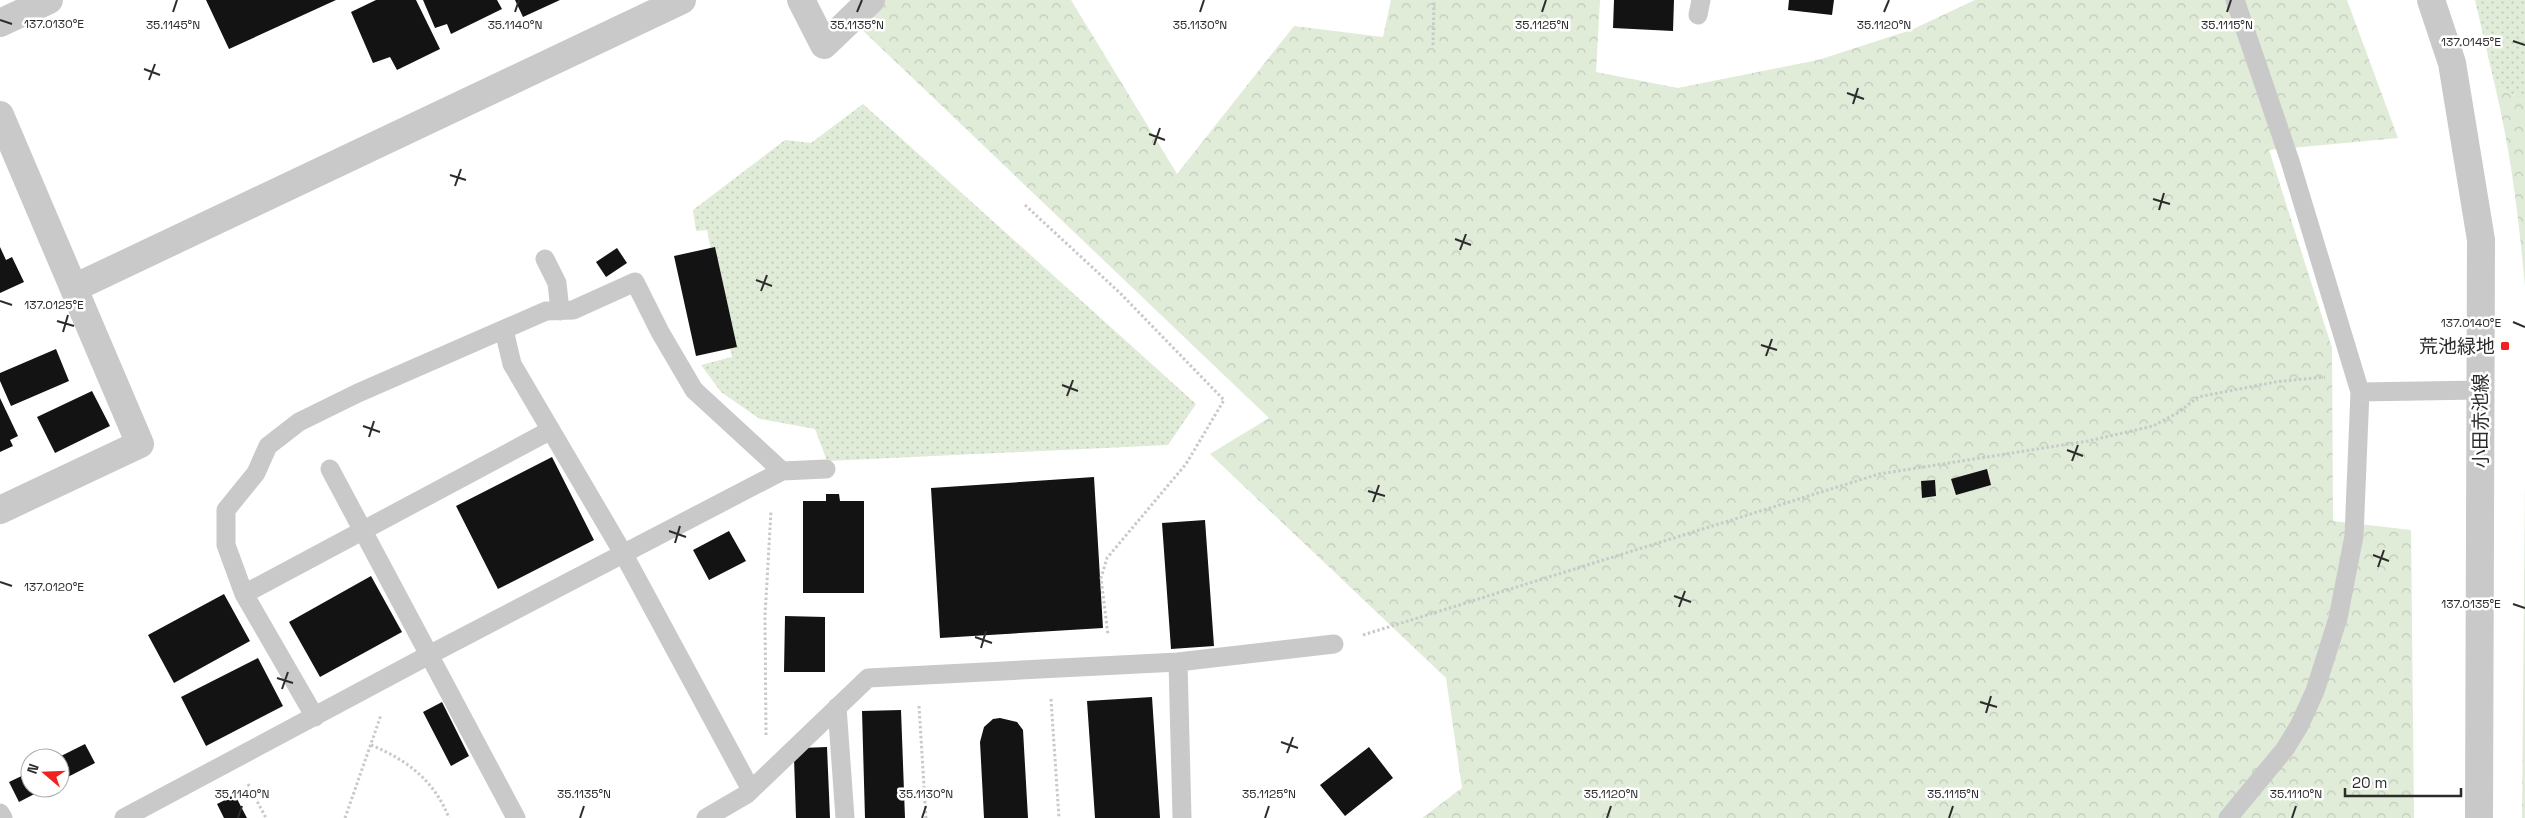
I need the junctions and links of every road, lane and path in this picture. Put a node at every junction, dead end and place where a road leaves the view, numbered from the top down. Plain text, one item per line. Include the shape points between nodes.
1 (49, 0) edge
2 (682, 0) edge
3 (801, 0) edge
4 (871, 0) edge
5 (1434, 0) edge
6 (2235, 0) edge
7 (2431, 0) edge
8 (0, 23) edge
9 (1433, 45) dead end
10 (0, 115) edge
11 (1024, 205) dead end
12 (545, 259) dead end
13 (74, 288) junction
14 (560, 310) junction
15 (504, 330) junction
16 (2354, 374) junction
17 (2480, 390) junction
18 (2360, 392) junction
19 (551, 430) junction
20 (330, 469) dead end
21 (826, 469) dead end
22 (778, 473) junction
23 (0, 510) edge
24 (363, 531) junction
25 (623, 553) junction
26 (244, 594) junction
27 (1334, 644) joint
28 (429, 655) junction
29 (1178, 662) junction
30 (1112, 666) junction
31 (1050, 669) junction
32 (917, 675) junction
33 (389, 677) junction
34 (837, 707) junction
35 (315, 717) junction
36 (371, 745) junction
37 (235, 760) junction
38 (767, 775) junction
39 (751, 790) junction
40 (0, 813) edge
41 (3, 818) edge
42 (124, 818) edge
43 (266, 818) edge
44 (345, 818) edge
45 (449, 818) edge
46 (516, 818) edge
47 (706, 818) edge
48 (845, 818) edge
49 (926, 818) edge
50 (1059, 818) edge
51 (1182, 818) edge
52 (2228, 818) edge
53 (2479, 818) edge

1 - 8 street
2 - 13 street
3 - 4 street via 824,45
5 - 9 path
6 - 16 lane via 2290,161
7 - 17 street, 小田赤池線 via 2452,63 2481,240
10 - 13 street
11 - 30 path via 1120,293 1224,400 1186,464 1107,558 1101,578
12 - 14 lane via 557,283
13 - 23 street via 140,444
14 - 15 lane via 546,311
14 - 22 lane via 573,310 635,282 694,390
15 - 19 lane via 512,364
15 - 26 lane via 299,422 268,446 256,473 226,510 226,545
16 - 18 lane
16 - 27 path via 2275,382 2198,397 2153,426 2088,440 1879,474
17 - 18 lane
17 - 53 street, 小田赤池線
18 - 52 lane via 2354,536 2338,618 2321,673 2294,734
19 - 24 lane
19 - 25 lane
20 - 24 lane
21 - 22 lane
22 - 25 lane
22 - 38 path via 765,616
24 - 26 lane
24 - 28 lane
25 - 28 lane
25 - 39 lane
26 - 35 lane
27 - 29 lane
28 - 33 lane
28 - 46 lane
29 - 30 lane
29 - 51 lane
30 - 31 lane
31 - 32 lane
31 - 50 path
32 - 34 lane via 868,678
32 - 49 path
33 - 35 lane
33 - 36 path via 388,695
34 - 38 lane
34 - 48 lane
35 - 37 lane
36 - 44 path
36 - 45 path via 396,756 414,770 434,789
37 - 42 lane
37 - 43 path
38 - 39 lane
39 - 47 lane
40 - 41 lane

